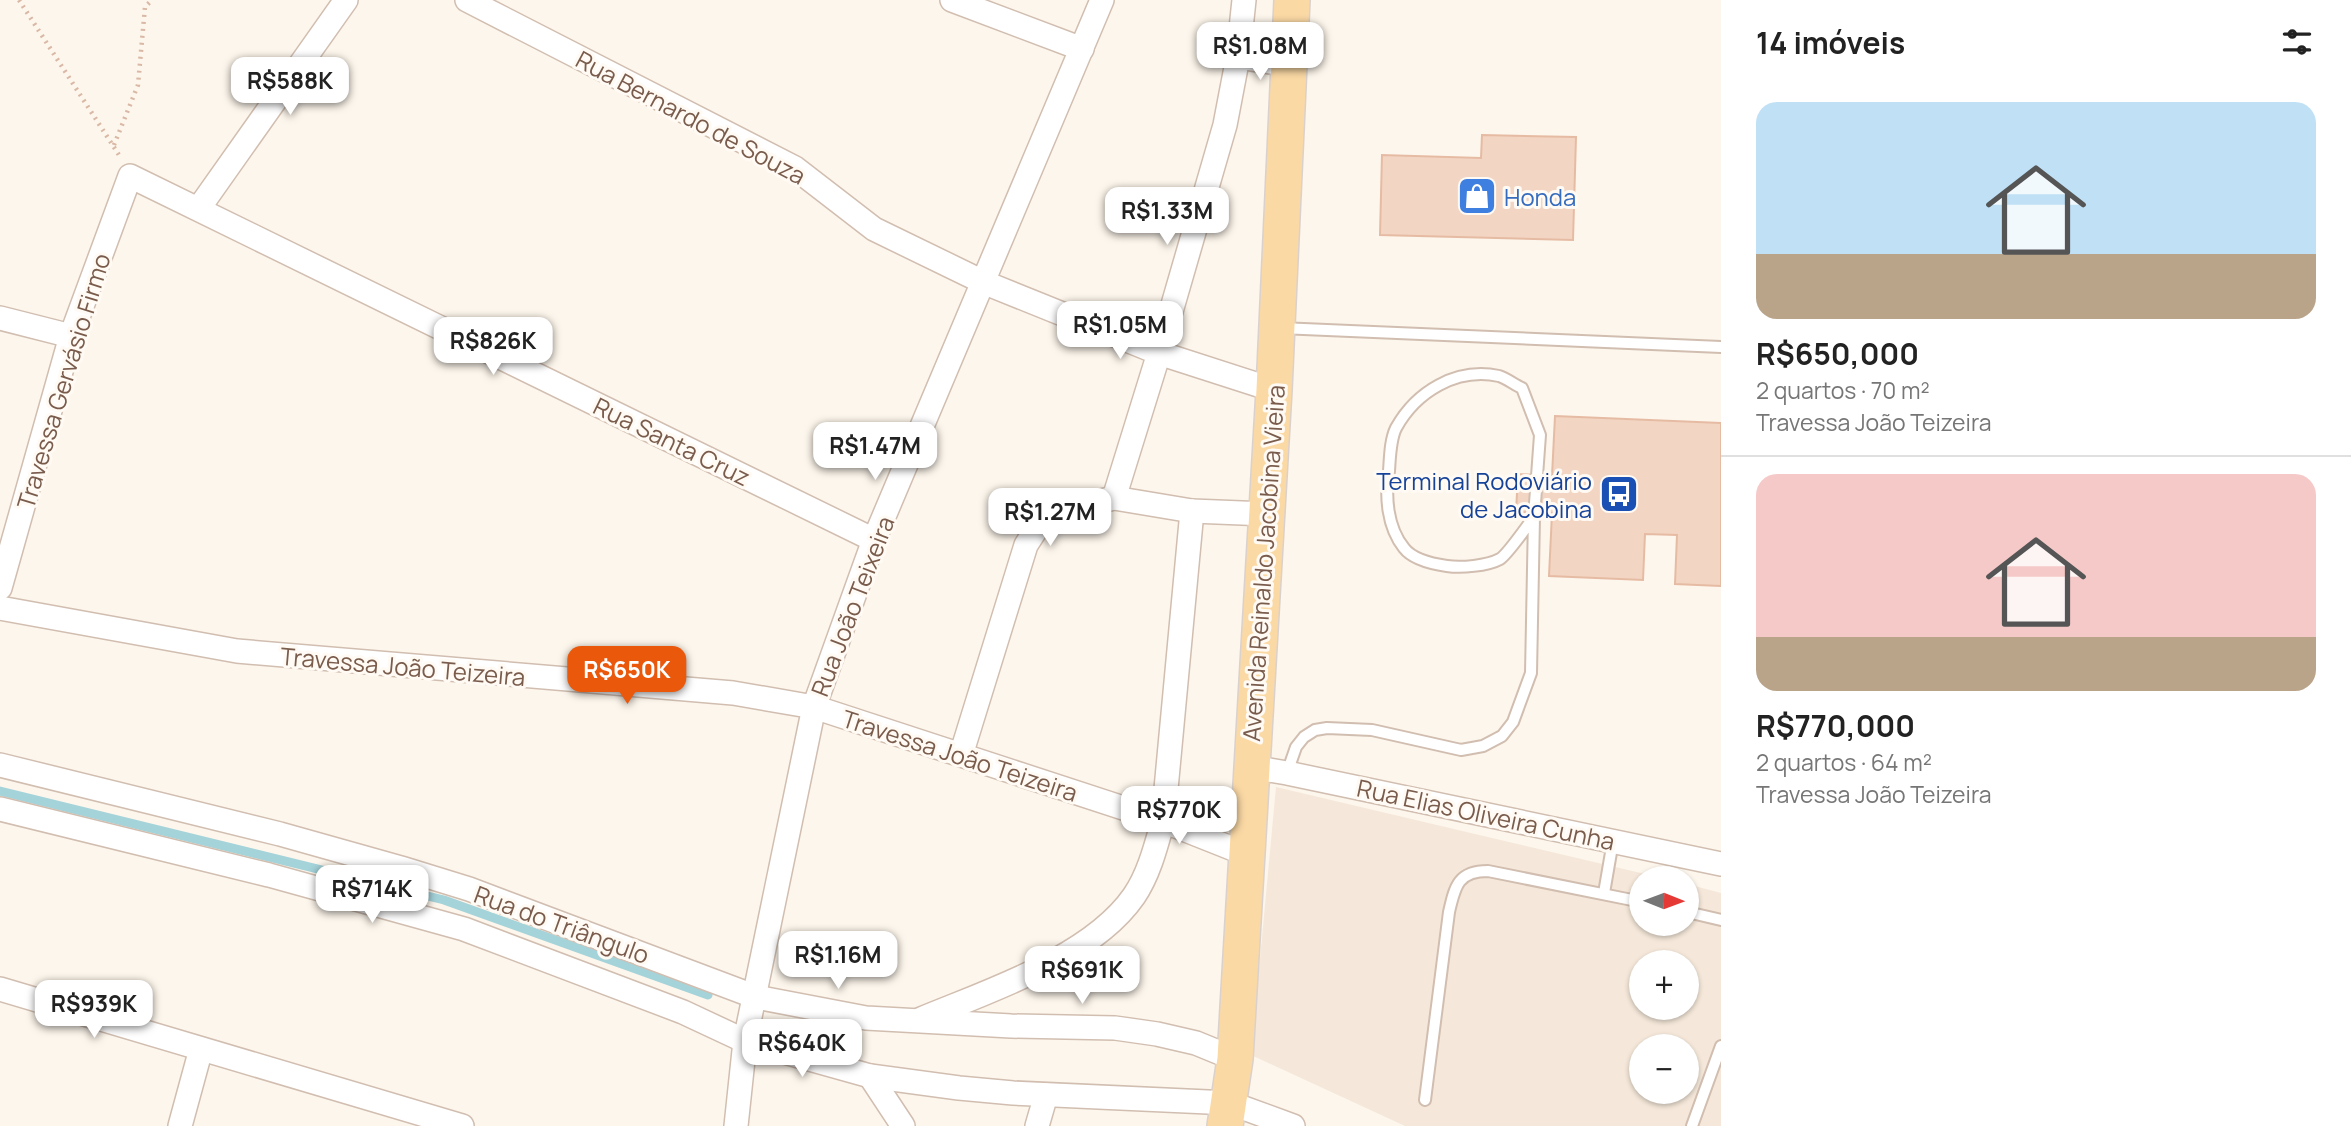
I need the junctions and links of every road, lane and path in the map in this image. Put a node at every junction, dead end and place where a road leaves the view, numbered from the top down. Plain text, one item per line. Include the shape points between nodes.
1 (19, 0) edge
2 (152, 0) edge
3 (346, 0) edge
4 (467, 0) edge
5 (952, 0) edge
6 (1102, 0) edge
7 (1244, 0) edge
8 (1292, 0) edge
9 (1082, 49) junction
10 (1238, 57) junction
11 (1290, 65) junction
12 (114, 145) junction
13 (130, 176) junction
14 (199, 208) junction
15 (983, 282) junction
16 (0, 318) edge
17 (1277, 328) junction
18 (71, 337) junction
19 (1721, 347) edge
20 (1159, 353) junction
21 (1274, 390) junction
22 (1114, 498) junction
23 (1192, 510) junction
24 (1267, 514) junction
25 (1534, 517) junction
26 (874, 540) junction
27 (0, 588) edge
28 (0, 608) edge
29 (814, 707) junction
30 (961, 755) junction
31 (0, 765) edge
32 (1251, 767) junction
33 (1287, 773) junction
34 (0, 810) edge
35 (1163, 821) junction
36 (1614, 841) junction
37 (1246, 854) junction
38 (1721, 864) edge
39 (1604, 893) junction
40 (1629, 899) edge
41 (1699, 915) edge
42 (1721, 920) edge
43 (0, 989) edge
44 (756, 997) junction
45 (915, 1021) junction
46 (745, 1041) junction
47 (1721, 1045) edge
48 (201, 1049) junction
49 (1235, 1059) junction
50 (870, 1076) junction
51 (1046, 1095) junction
52 (1424, 1100) dead end
53 (1227, 1114) edge
54 (452, 1124) edge
55 (180, 1126) edge
56 (736, 1126) edge
57 (903, 1126) edge
58 (1037, 1126) edge
59 (1293, 1126) edge
60 (1692, 1126) edge

1 - 12 path
2 - 12 path via 145,7 138,85
3 - 14 street
4 - 15 street, Rua Bernardo de Souza via 795,167 874,229
5 - 9 street
6 - 9 street, Rua João Teixeira
7 - 10 street
8 - 11 main road, Avenida Reinaldo Jacobina Vieira
9 - 15 street, Rua João Teixeira
10 - 11 street
10 - 20 street via 1225,125
11 - 17 main road, Avenida Reinaldo Jacobina Vieira
12 - 13 path
13 - 14 street, Rua Santa Cruz
13 - 18 street, Travessa Gervásio Firmo
14 - 26 street, Rua Santa Cruz
15 - 20 street, Rua Bernardo de Souza
15 - 26 street, Rua João Teixeira
16 - 18 street
17 - 19 lane
17 - 21 main road, Avenida Reinaldo Jacobina Vieira
18 - 27 street, Travessa Gervásio Firmo
20 - 21 street, Rua Bernardo de Souza
20 - 22 street
21 - 24 main road, Avenida Reinaldo Jacobina Vieira
22 - 23 street
22 - 30 street via 1049,517 1026,545
23 - 24 street
23 - 35 street
24 - 32 main road, Avenida Reinaldo Jacobina Vieira
25 - 25 lane via 1500,559 1463,568 1419,559 1405,550 1388,508 1394,431 1432,388 1465,375 1499,376 1522,388 1540,435
25 - 33 lane via 1531,673 1513,722 1502,736 1461,750 1372,730 1315,730 1296,747
26 - 29 street, Rua João Teixeira
28 - 29 street, Travessa João Teizeira via 237,651 733,693
29 - 30 street, Travessa João Teizeira
29 - 44 street, Rua João Teixeira
30 - 35 street, Travessa João Teizeira
31 - 44 street, Rua do Triângulo via 401,868
32 - 33 street, Rua Elias Oliveira Cunha
32 - 37 main road, Avenida Reinaldo Jacobina Vieira
33 - 36 street, Rua Elias Oliveira Cunha
34 - 46 street, Rua do Triângulo via 270,874 464,929 683,1012
35 - 37 street, Travessa João Teizeira
35 - 45 street via 1152,859 1134,895 1111,922 1076,948 1005,985
36 - 38 street, Rua Elias Oliveira Cunha
36 - 39 lane
37 - 49 main road, Avenida Reinaldo Jacobina Vieira
39 - 40 lane
39 - 52 lane via 1488,871 1472,871 1461,878 1449,912
41 - 42 lane
43 - 48 street
44 - 45 street, Rua do Triângulo via 854,1016
44 - 46 street, Rua João Teixeira
45 - 49 street, Rua do Triângulo via 1115,1028 1196,1043
46 - 50 street, Rua do Triângulo
46 - 56 street, Rua João Teixeira
47 - 60 lane
48 - 54 street
48 - 55 street
49 - 53 main road, Avenida Reinaldo Jacobina Vieira
50 - 51 street, Rua do Triângulo
50 - 57 street
51 - 53 street, Rua do Triângulo
51 - 58 street
53 - 59 street, Rua do Triângulo

